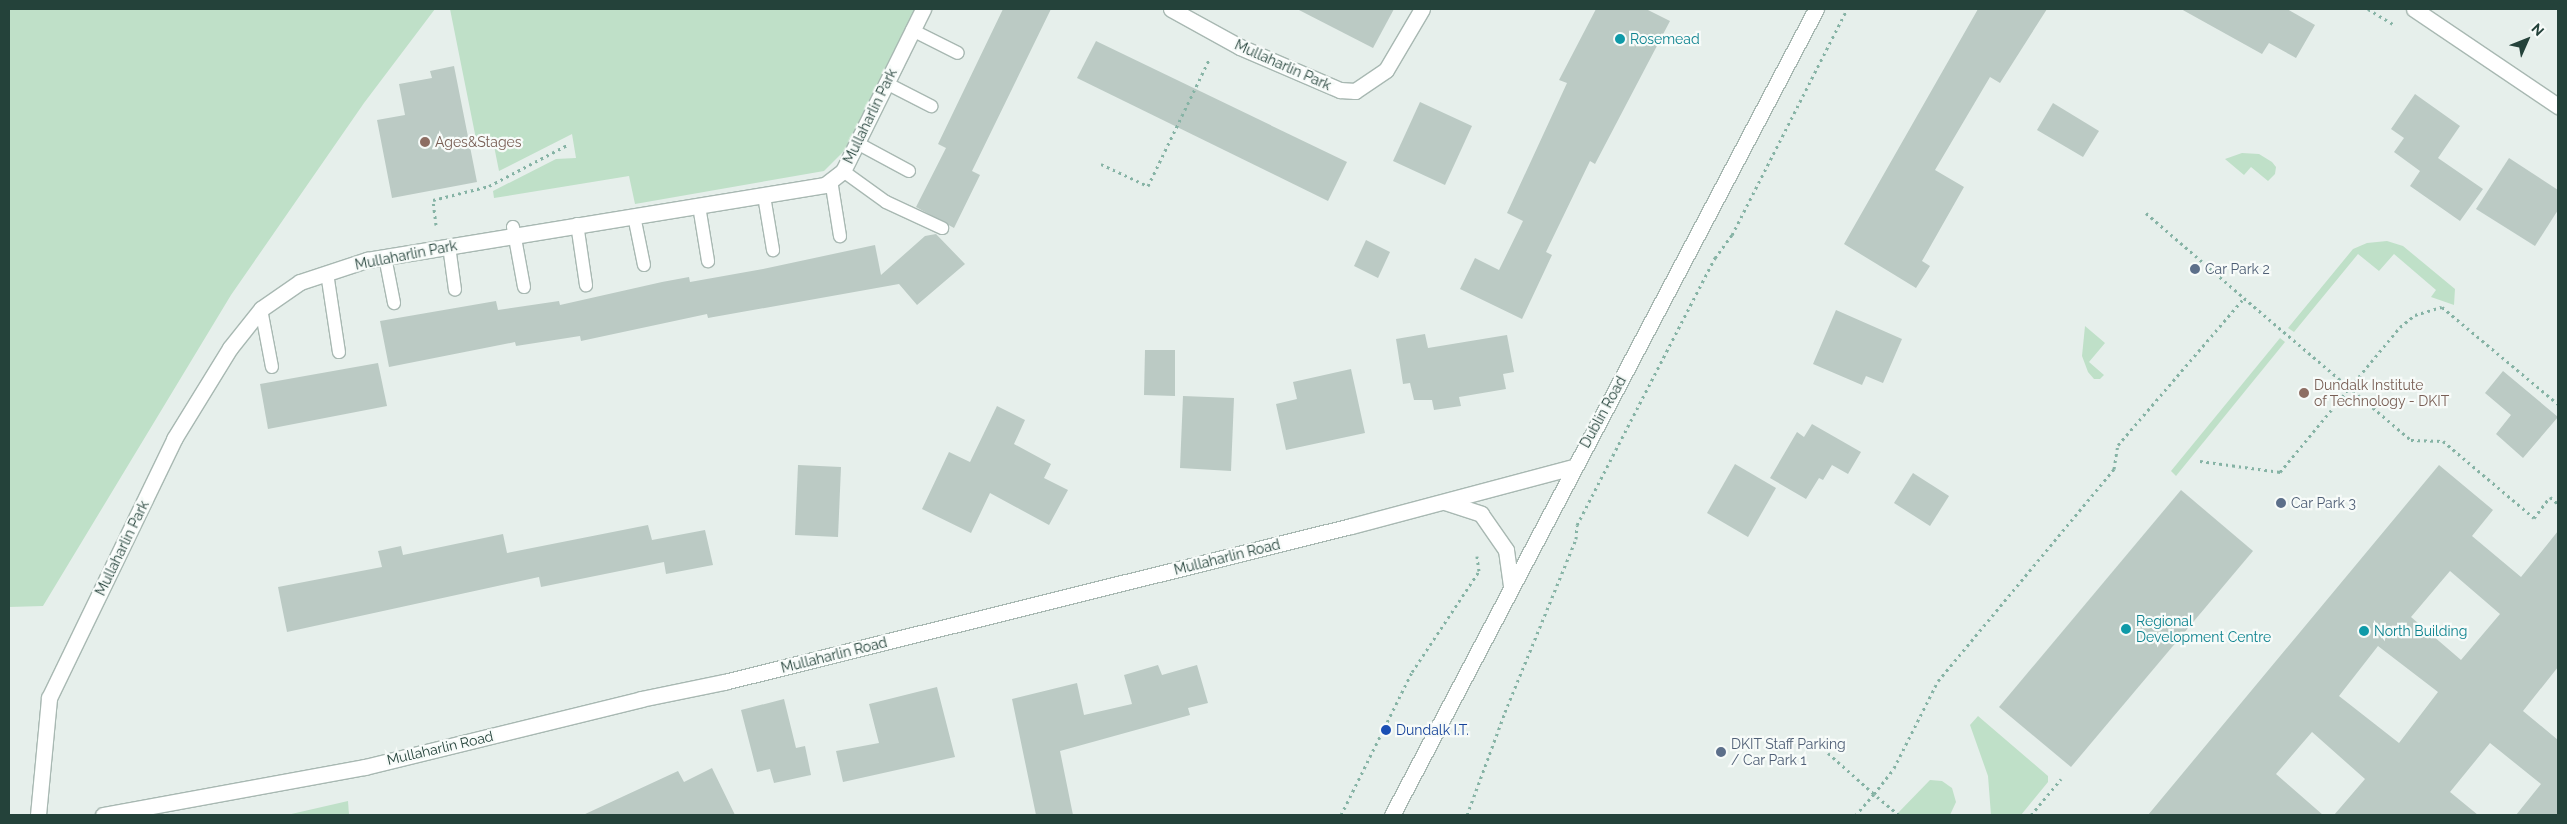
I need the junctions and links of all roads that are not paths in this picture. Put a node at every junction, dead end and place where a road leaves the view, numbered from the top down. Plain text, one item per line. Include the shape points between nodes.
1 (923, 9) edge
2 (1171, 9) edge
3 (1422, 9) edge
4 (1816, 9) edge
5 (2414, 9) edge
6 (912, 30) junction
7 (958, 53) dead end
8 (886, 83) junction
9 (931, 106) dead end
10 (2558, 106) edge
11 (857, 143) junction
12 (909, 171) dead end
13 (837, 176) junction
14 (764, 196) junction
15 (699, 206) junction
16 (634, 216) junction
17 (577, 224) junction
18 (942, 228) dead end
19 (514, 231) junction
20 (840, 236) dead end
21 (444, 247) junction
22 (773, 250) dead end
23 (385, 257) junction
24 (708, 262) dead end
25 (644, 265) dead end
26 (327, 273) junction
27 (586, 285) dead end
28 (524, 287) dead end
29 (455, 290) dead end
30 (394, 302) dead end
31 (260, 309) junction
32 (339, 352) dead end
33 (272, 367) dead end
34 (1573, 467) junction
35 (1444, 501) junction
36 (1511, 586) junction
37 (38, 815) edge
38 (103, 815) edge
39 (1392, 815) edge

1 - 6 street, Mullaharlin Park
2 - 3 street, Mullaharlin Park via 1220,36 1340,90 1355,91 1386,70
4 - 34 street, Dublin Road
5 - 10 street
6 - 7 lane
6 - 8 street, Mullaharlin Park
8 - 9 lane
8 - 11 street, Mullaharlin Park
11 - 12 lane
11 - 13 street, Mullaharlin Park
13 - 14 street, Mullaharlin Park via 825,185
13 - 18 lane
13 - 20 lane
14 - 15 street, Mullaharlin Park
14 - 22 lane
15 - 16 street, Mullaharlin Park
15 - 24 lane
16 - 17 street, Mullaharlin Park
16 - 25 lane
17 - 19 street, Mullaharlin Park
17 - 27 lane
19 - 21 street, Mullaharlin Park
19 - 28 lane
21 - 23 street, Mullaharlin Park
21 - 29 lane
23 - 26 street, Mullaharlin Park
23 - 30 lane
26 - 31 street, Mullaharlin Park via 300,282
26 - 32 lane
31 - 33 lane
31 - 37 street, Mullaharlin Park via 230,348 174,439 49,698
34 - 35 street, Mullaharlin Road
34 - 36 street, Dublin Road
35 - 36 street via 1481,514 1506,550
35 - 38 street, Mullaharlin Road via 884,644 365,767
36 - 39 street, Dublin Road

